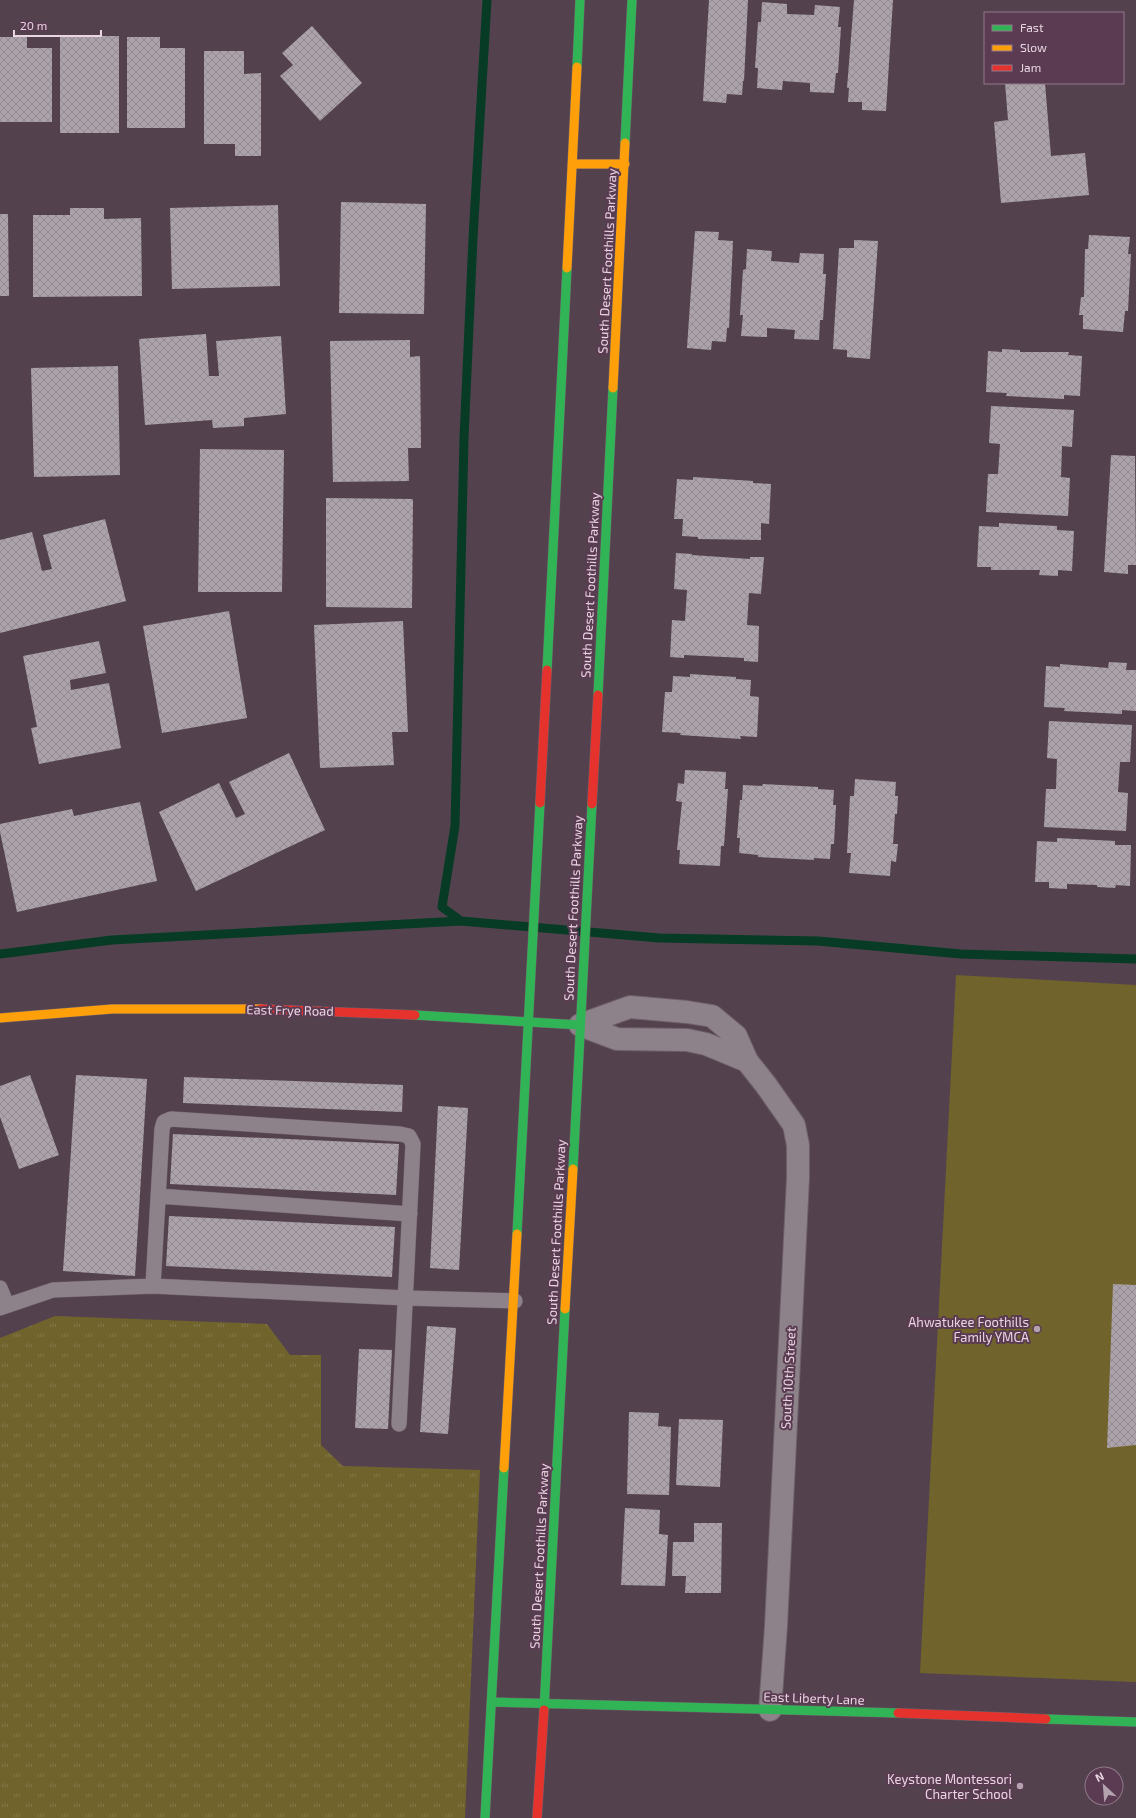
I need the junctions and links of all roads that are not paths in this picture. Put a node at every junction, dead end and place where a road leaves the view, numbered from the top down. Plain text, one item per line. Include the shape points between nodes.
1 (580, 0) edge
2 (632, 0) edge
3 (572, 164) junction
4 (625, 164) junction
5 (687, 1012) junction
6 (0, 1018) edge
7 (528, 1022) junction
8 (580, 1025) junction
9 (687, 1040) junction
10 (747, 1061) junction
11 (158, 1196) junction
12 (410, 1214) junction
13 (153, 1286) junction
14 (0, 1288) edge
15 (406, 1298) junction
16 (515, 1301) junction
17 (4, 1306) edge
18 (399, 1424) dead end
19 (492, 1702) junction
20 (543, 1704) junction
21 (770, 1710) junction
22 (1136, 1722) edge
23 (486, 1818) edge
24 (537, 1818) edge

1 - 3 street
2 - 4 street, South Desert Foothills Parkway
3 - 4 street
3 - 7 street
4 - 8 street, South Desert Foothills Parkway
5 - 8 street, East Frye Road via 630,1007
5 - 9 street
5 - 10 street, East Frye Road via 712,1016 736,1036
6 - 7 street, East Frye Road via 111,1009 211,1008 326,1010
7 - 8 street, East Frye Road
7 - 16 street
8 - 9 street, East Frye Road via 617,1039
8 - 20 street, South Desert Foothills Parkway
9 - 10 street, East Frye Road via 706,1044
10 - 21 street, South 10th Street via 794,1125 798,1146
11 - 12 lane
11 - 12 lane via 162,1129 164,1122 171,1119 400,1134 408,1136 413,1144
11 - 13 lane
12 - 15 lane
13 - 15 lane
13 - 17 lane via 53,1290
14 - 17 lane
15 - 16 lane
15 - 18 lane
16 - 19 street
19 - 20 street, East Liberty Lane
19 - 23 street
20 - 21 street, East Liberty Lane
20 - 24 street, South Desert Foothills Parkway
21 - 22 street, East Liberty Lane

